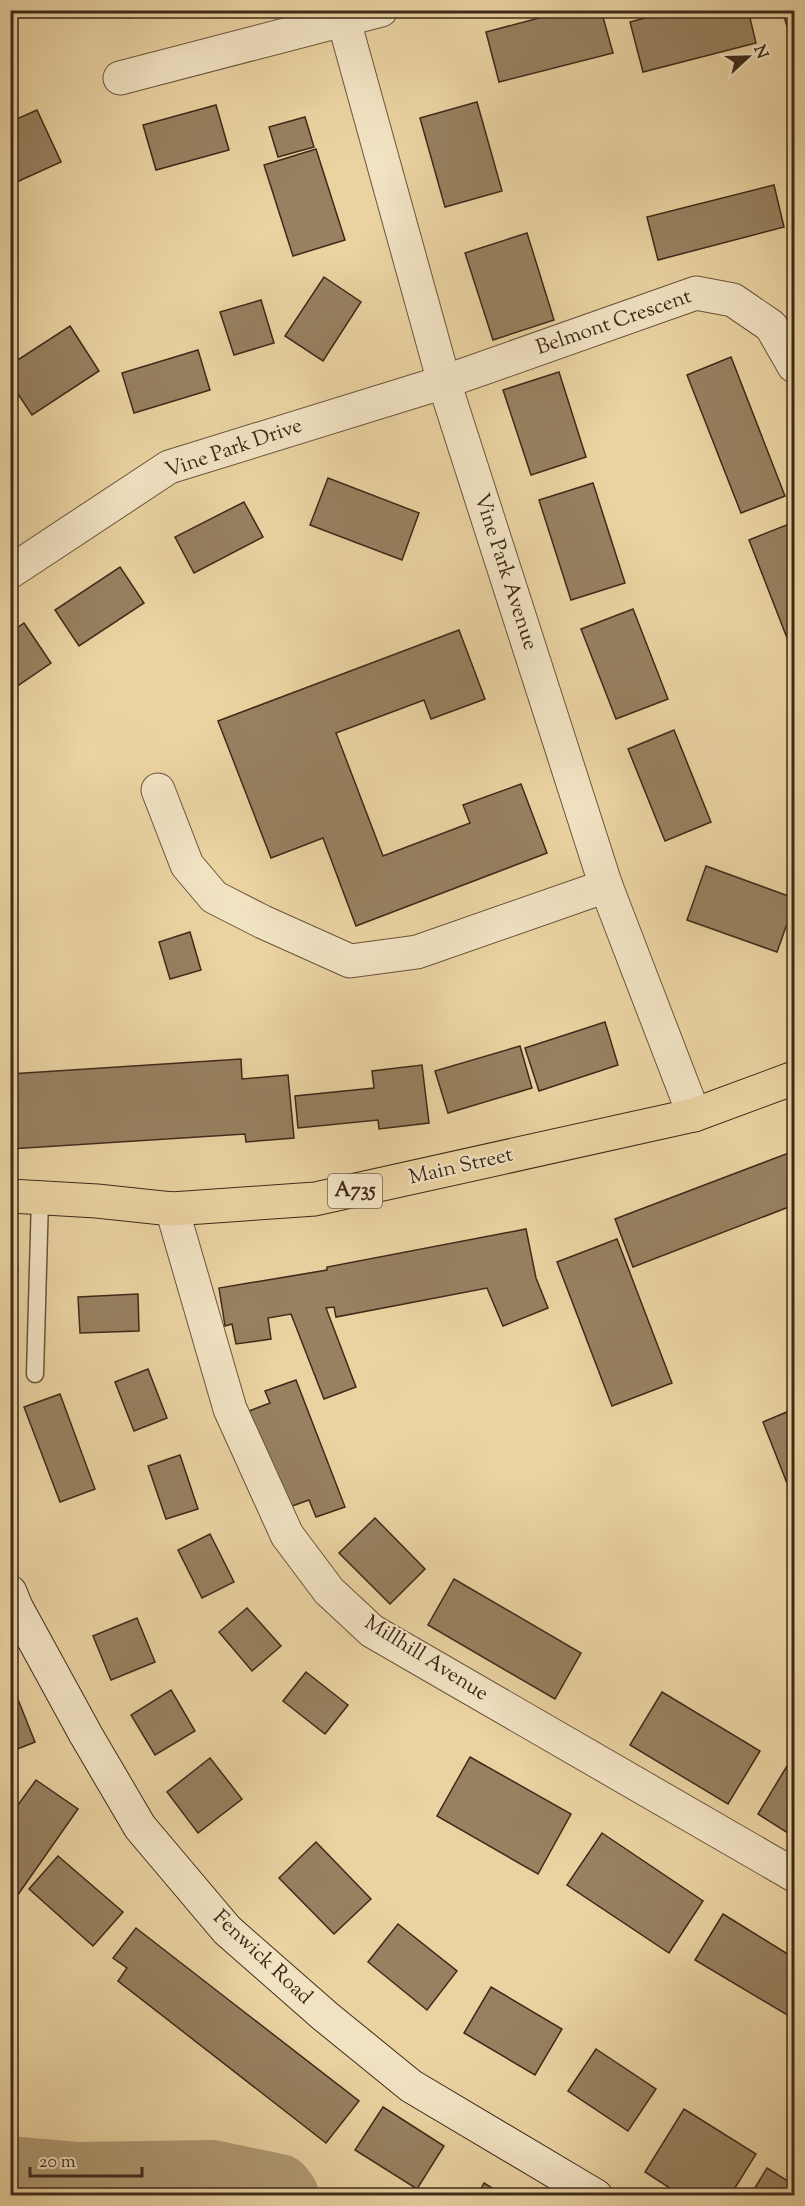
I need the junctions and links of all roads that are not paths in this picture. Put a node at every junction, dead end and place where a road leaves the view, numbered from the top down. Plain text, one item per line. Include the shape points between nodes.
1 (381, 10) edge
2 (344, 21) junction
3 (120, 78) dead end
4 (795, 366) edge
5 (444, 382) junction
6 (10, 572) edge
7 (158, 790) dead end
8 (606, 886) junction
9 (795, 1078) edge
10 (694, 1115) junction
11 (25, 1197) edge
12 (172, 1209) junction
13 (35, 1374) dead end
14 (10, 1592) edge
15 (795, 1875) edge
16 (596, 2196) edge

1 - 2 street
2 - 3 street
2 - 5 street, Vine Park Avenue
4 - 5 street, Belmont Crescent via 771,326 733,300 696,293
5 - 6 street, Vine Park Drive via 169,467
5 - 8 street, Vine Park Avenue
7 - 8 street via 187,865 214,897 350,961 417,952
8 - 10 street, Vine Park Avenue
9 - 10 main road, A735
10 - 12 main road, Main Street / A735 via 315,1199
11 - 12 main road, Main Street / A735
11 - 13 lane
12 - 15 street, Millhill Avenue via 230,1409 287,1535 328,1591 372,1631
14 - 16 street, Fenwick Road via 140,1827 227,1930 411,2086

